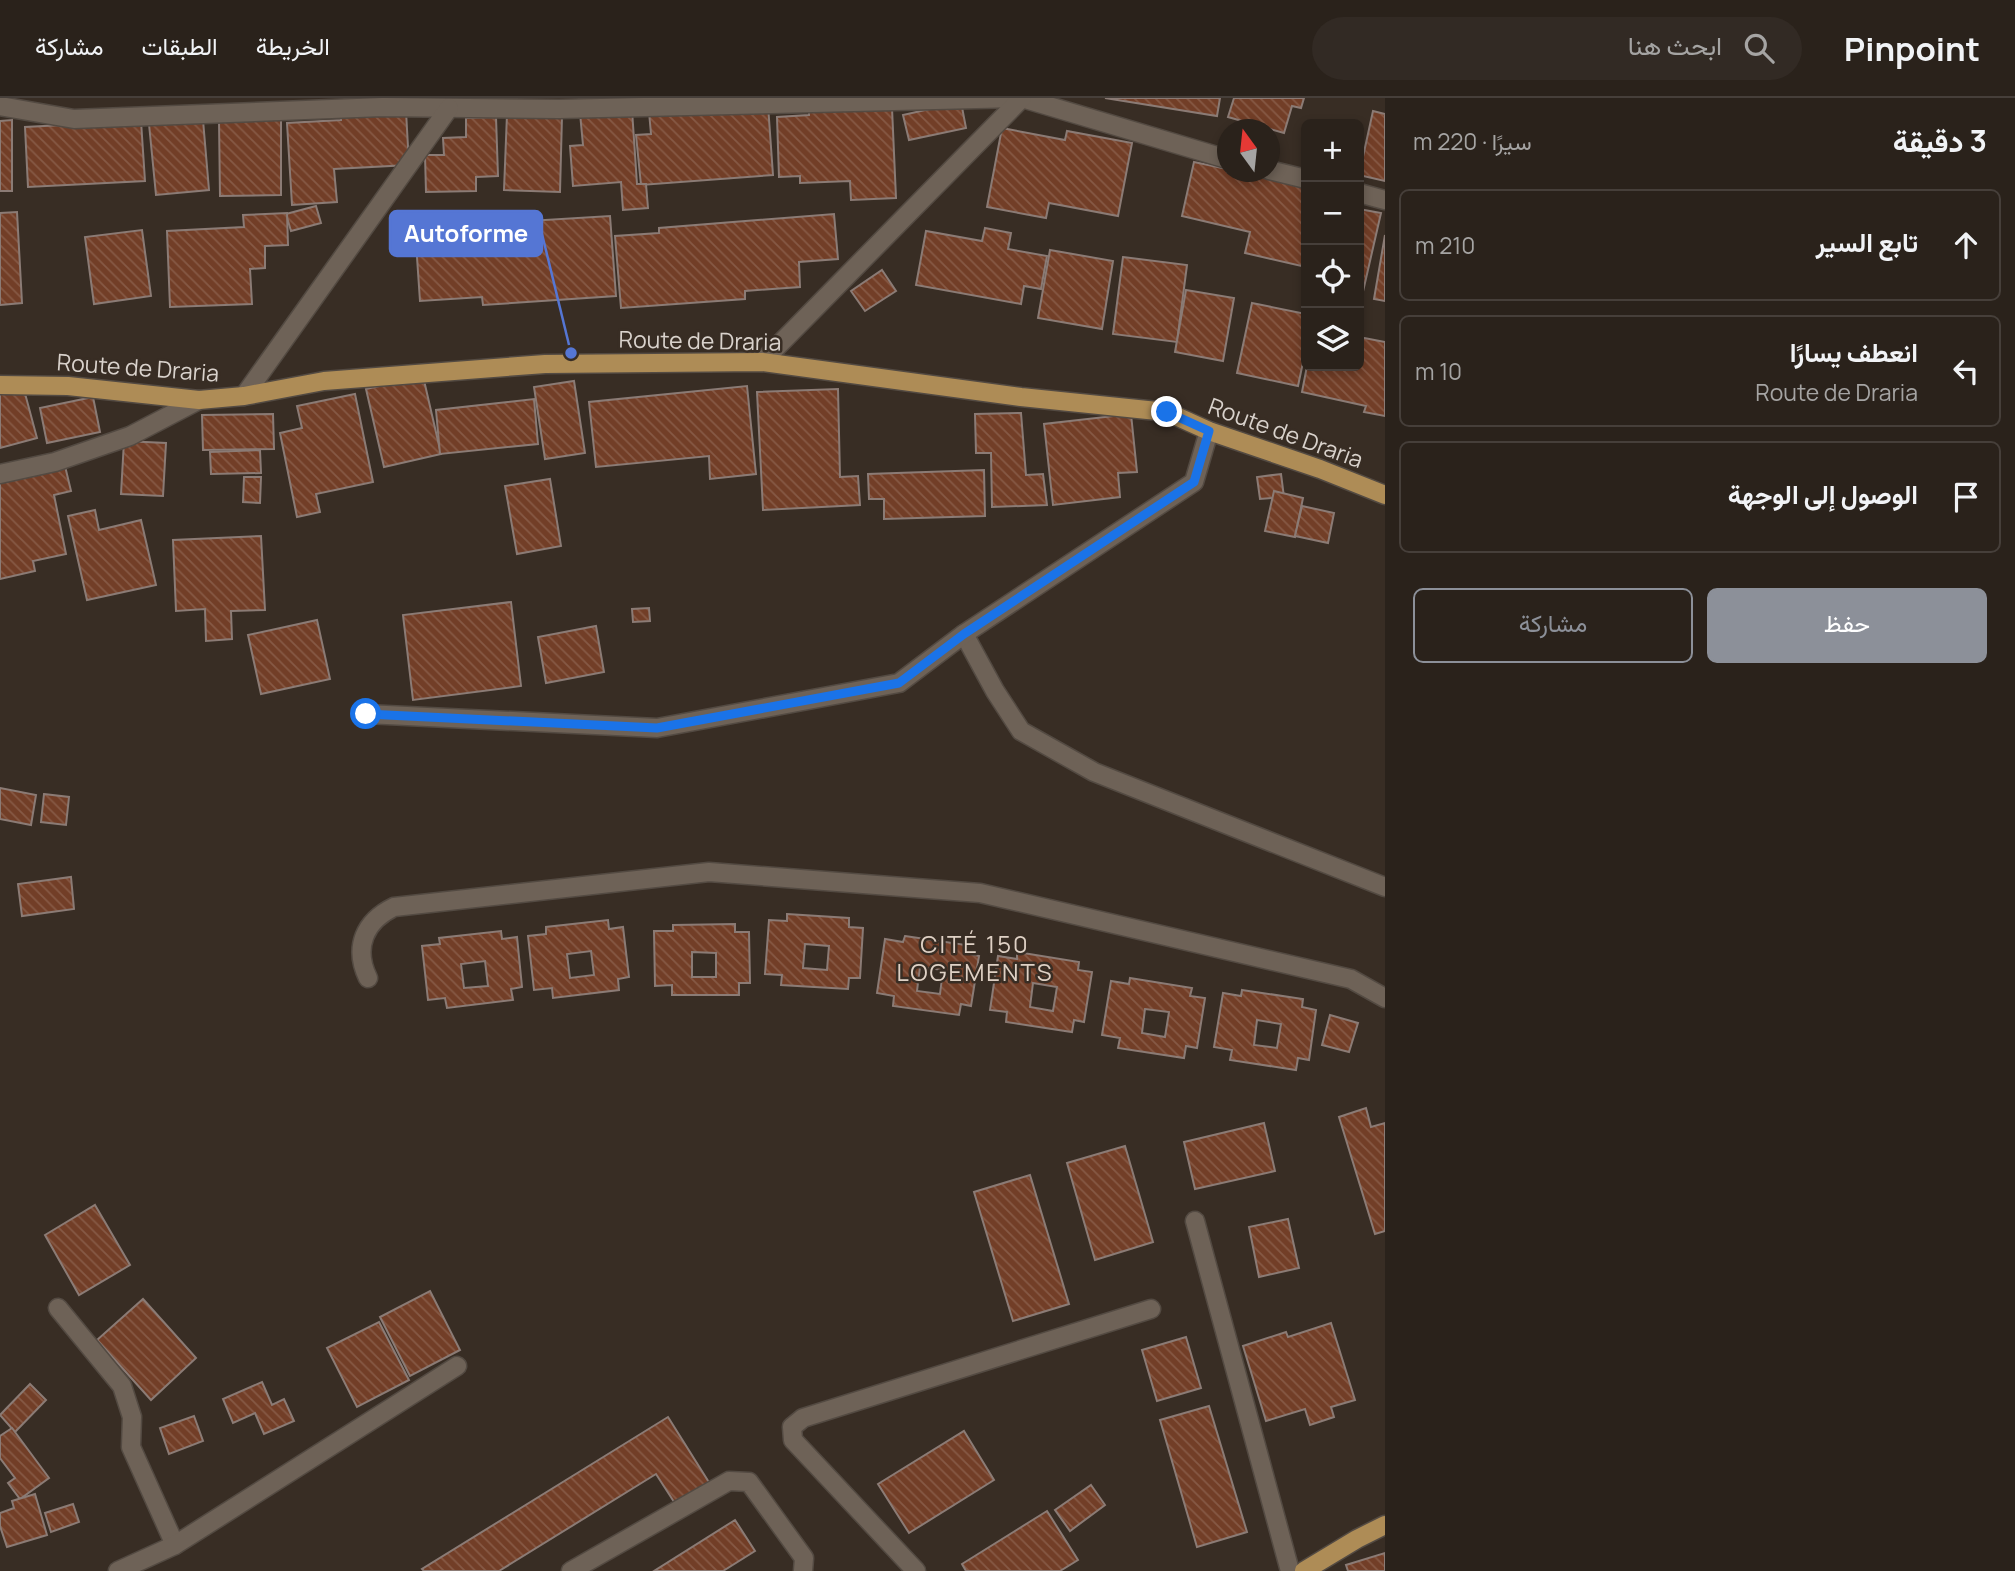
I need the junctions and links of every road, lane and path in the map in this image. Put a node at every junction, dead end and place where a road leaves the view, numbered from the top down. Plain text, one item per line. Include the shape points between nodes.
1 (1022, 98) edge
2 (563, 103) edge
3 (0, 106) edge
4 (449, 108) junction
5 (1217, 156) edge
6 (1280, 173) edge
7 (1301, 178) edge
8 (1364, 194) edge
9 (1385, 200) edge
10 (762, 362) junction
11 (0, 385) edge
12 (244, 396) junction
13 (199, 400) junction
14 (1209, 431) junction
15 (0, 474) edge
16 (1385, 495) edge
17 (964, 634) junction
18 (366, 714) dead end
19 (1385, 887) edge
20 (368, 978) dead end
21 (1385, 998) edge
22 (1195, 1222) dead end
23 (58, 1308) dead end
24 (1151, 1309) dead end
25 (457, 1366) dead end
26 (1385, 1525) edge
27 (175, 1545) junction
28 (118, 1571) edge
29 (571, 1571) edge
30 (803, 1571) edge
31 (916, 1571) edge
32 (1290, 1571) edge
33 (1304, 1571) edge

1 - 2 street
1 - 5 street
1 - 10 street
2 - 4 street
3 - 4 street via 74,118
4 - 12 street
6 - 7 street
8 - 9 street
10 - 12 main road, Route de Draria via 545,364 324,381
10 - 14 main road, Route de Draria via 1167,412
11 - 13 main road, Route de Draria via 68,386
12 - 13 main road, Route de Draria
13 - 15 street via 130,436 55,462
14 - 16 main road, Route de Draria
14 - 17 street via 1194,482
17 - 18 street via 899,683 657,728
17 - 19 street via 1021,731 1094,772
20 - 21 street via 360,956 364,934 372,922 394,907 709,872 979,893 1351,979
22 - 32 street
23 - 27 street via 122,1386 132,1417 131,1447
24 - 31 street via 803,1418 792,1426 793,1440
25 - 27 street
26 - 33 main road
27 - 28 street
29 - 30 street via 729,1481 749,1482 804,1558

